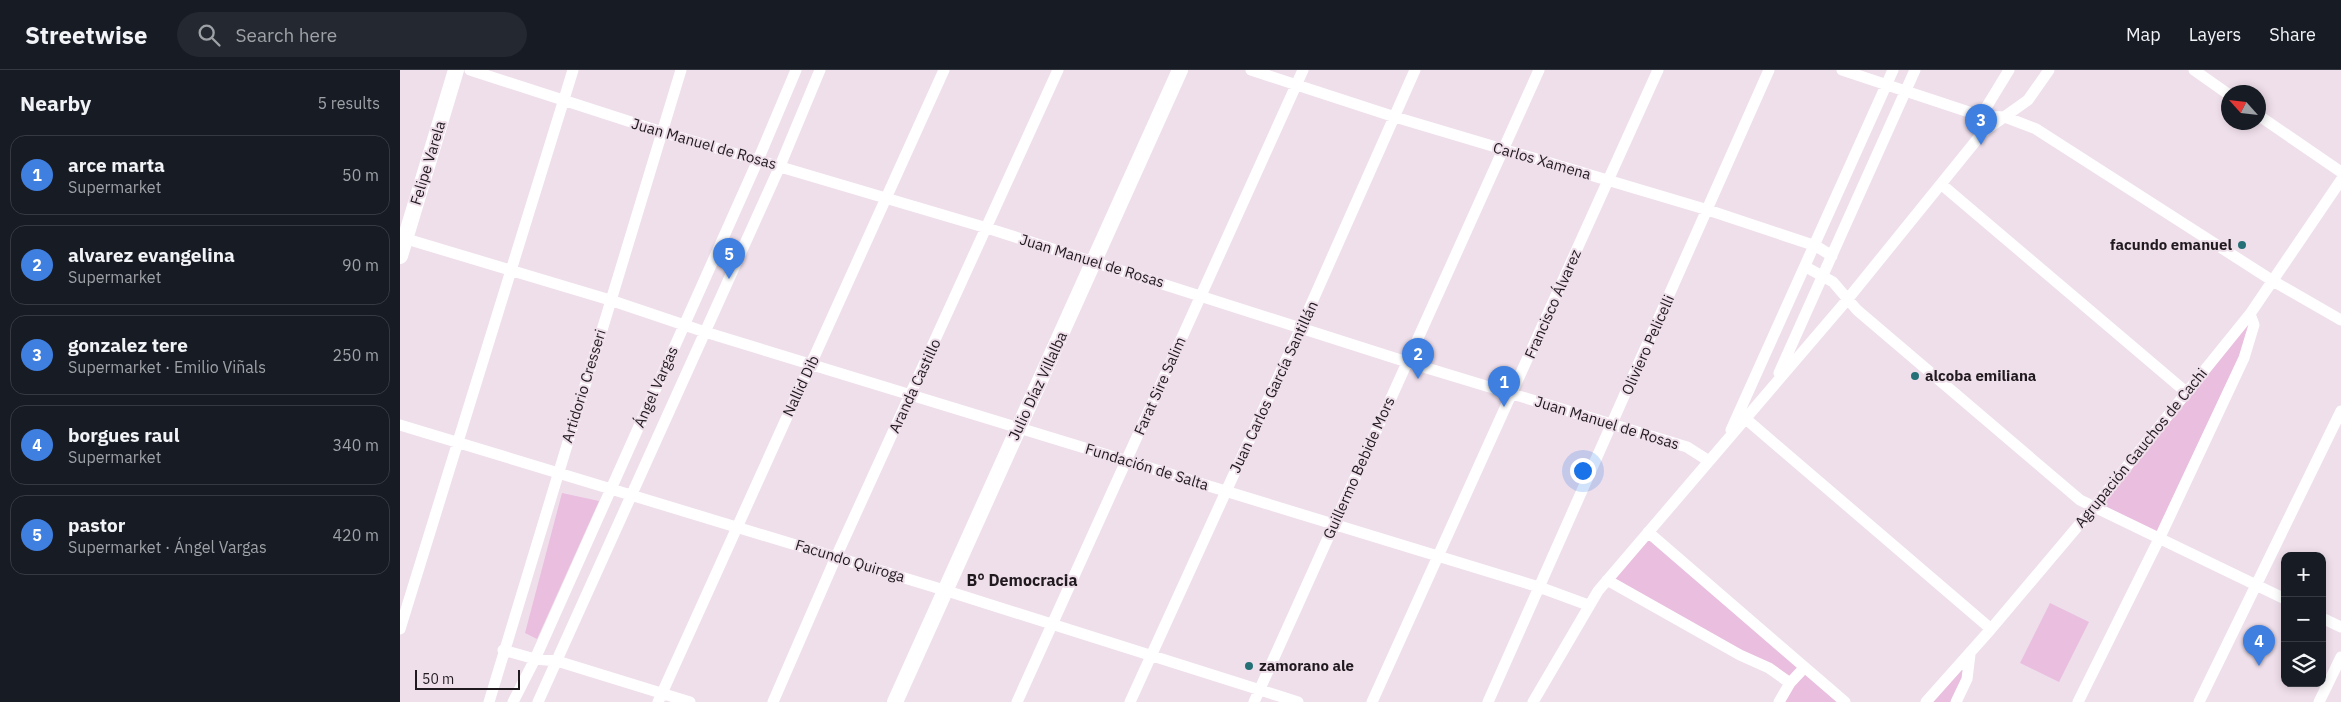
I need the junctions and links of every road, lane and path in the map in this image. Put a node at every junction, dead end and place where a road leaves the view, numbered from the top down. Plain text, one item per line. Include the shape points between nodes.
1 (456, 70) edge
2 (470, 70) edge
3 (573, 70) edge
4 (681, 70) edge
5 (796, 70) edge
6 (820, 70) edge
7 (944, 70) edge
8 (1058, 70) edge
9 (1180, 70) edge
10 (1251, 70) edge
11 (1303, 70) edge
12 (1415, 70) edge
13 (1539, 70) edge
14 (1658, 70) edge
15 (1769, 70) edge
16 (1842, 70) edge
17 (1893, 70) edge
18 (1915, 70) edge
19 (2009, 70) edge
20 (2049, 70) edge
21 (2194, 70) edge
22 (1296, 84) junction
23 (1887, 84) junction
24 (2221, 89) edge
25 (1906, 90) junction
26 (564, 101) junction
27 (1981, 116) junction
28 (1394, 117) junction
29 (2005, 117) junction
30 (2266, 120) edge
31 (662, 132) junction
32 (1504, 150) junction
33 (758, 160) junction
34 (780, 166) junction
35 (2341, 172) edge
36 (1608, 180) junction
37 (2341, 180) edge
38 (1941, 184) junction
39 (885, 198) junction
40 (1708, 210) junction
41 (987, 228) junction
42 (403, 237) edge
43 (1816, 246) junction
44 (400, 256) edge
45 (1832, 256) junction
46 (1094, 263) junction
47 (1806, 267) junction
48 (512, 271) junction
49 (1823, 275) junction
50 (2273, 281) junction
51 (1200, 295) junction
52 (610, 300) junction
53 (1847, 300) junction
54 (2250, 314) junction
55 (2341, 320) edge
56 (683, 324) junction
57 (1301, 327) junction
58 (705, 332) junction
59 (1407, 362) junction
60 (811, 364) junction
61 (1773, 386) junction
62 (2186, 392) junction
63 (1512, 394) junction
64 (911, 395) junction
65 (2341, 411) edge
66 (1746, 419) junction
67 (1613, 424) junction
68 (400, 425) edge
69 (1019, 428) junction
70 (458, 442) junction
71 (1726, 443) junction
72 (1127, 460) junction
73 (1709, 461) junction
74 (558, 473) junction
75 (611, 489) junction
76 (1225, 492) junction
77 (631, 495) junction
78 (2094, 508) junction
79 (1334, 524) junction
80 (736, 526) junction
81 (1648, 532) junction
82 (2160, 537) junction
83 (836, 557) junction
84 (1438, 558) junction
85 (1607, 580) junction
86 (2256, 585) junction
87 (1539, 587) junction
88 (944, 590) junction
89 (2281, 597) edge
90 (1588, 605) junction
91 (2326, 620) edge
92 (1051, 624) junction
93 (2341, 627) edge
94 (400, 629) edge
95 (1991, 630) junction
96 (503, 650) junction
97 (1970, 654) junction
98 (1150, 656) junction
99 (2341, 657) edge
100 (535, 659) junction
101 (558, 661) junction
102 (1804, 668) junction
103 (1790, 683) junction
104 (1260, 690) junction
105 (660, 698) edge
106 (489, 702) edge
107 (513, 702) edge
108 (538, 702) edge
109 (690, 702) edge
110 (773, 702) edge
111 (895, 702) edge
112 (1017, 702) edge
113 (1130, 702) edge
114 (1254, 702) edge
115 (1298, 702) edge
116 (1372, 702) edge
117 (1488, 702) edge
118 (1534, 702) edge
119 (1779, 702) edge
120 (1845, 702) edge
121 (1926, 702) edge
122 (1956, 702) edge
123 (2078, 702) edge
124 (2199, 702) edge
125 (2319, 702) edge

1 - 42 street, Felipe Varela
2 - 26 street, Juan Manuel de Rosas
3 - 26 street
4 - 31 street, Artidorio Cresseri
5 - 33 street, Ángel Vargas
6 - 34 street, Ángel Vargas
7 - 39 street, Nallid Dib
8 - 41 street, Aranda Castillo
9 - 46 street, Julio Díaz Villalba
10 - 22 street, Carlos Xamena
11 - 22 street, Farat Sire Salim
12 - 28 street, Juan Carlos García Santillán
13 - 32 street, Guillermo Bebide Mors
14 - 36 street, Francisco Álvarez
15 - 40 street, Oliviero Pelicelli
16 - 23 street
17 - 23 street
18 - 25 street
19 - 27 street
20 - 29 street via 2028,100
21 - 24 street
22 - 28 street, Carlos Xamena
22 - 51 street, Farat Sire Salim
23 - 25 street
23 - 43 street
25 - 27 street
25 - 45 street
26 - 31 street, Juan Manuel de Rosas
26 - 48 street
27 - 29 street
28 - 32 street, Carlos Xamena
28 - 57 street, Juan Carlos García Santillán
29 - 38 street via 1983,132
29 - 50 street via 2036,129
30 - 35 street
31 - 33 street, Juan Manuel de Rosas
31 - 52 street, Artidorio Cresseri
32 - 36 street, Carlos Xamena
32 - 59 street, Guillermo Bebide Mors
33 - 34 street, Juan Manuel de Rosas
33 - 56 street, Ángel Vargas
34 - 39 street, Juan Manuel de Rosas
34 - 58 street, Ángel Vargas
36 - 40 street, Carlos Xamena
36 - 63 street, Francisco Álvarez
37 - 50 street, Agrupación Gauchos de Cachi
38 - 53 street
38 - 62 street
39 - 41 street, Juan Manuel de Rosas
39 - 60 street, Nallid Dib
40 - 43 street, Carlos Xamena
40 - 67 street, Oliviero Pelicelli
41 - 46 street, Juan Manuel de Rosas
41 - 64 street, Aranda Castillo
42 - 44 street, Felipe Varela
42 - 48 street, Fundación de Salta
43 - 45 street, Carlos Xamena
43 - 47 street
45 - 49 street
46 - 51 street, Juan Manuel de Rosas
46 - 69 street, Julio Díaz Villalba
47 - 49 street
47 - 71 street
48 - 52 street, Fundación de Salta
48 - 70 street
49 - 53 street
49 - 61 street
50 - 54 street, Agrupación Gauchos de Cachi
50 - 55 street
51 - 57 street, Juan Manuel de Rosas
51 - 72 street, Farat Sire Salim
52 - 56 street, Fundación de Salta
52 - 74 street, Artidorio Cresseri
53 - 61 street
53 - 78 street via 2080,500
54 - 62 street, Agrupación Gauchos de Cachi
54 - 82 street via 2254,325 2244,358
56 - 58 street, Fundación de Salta
56 - 75 street, Ángel Vargas
57 - 59 street, Juan Manuel de Rosas
57 - 76 street, Juan Carlos García Santillán
58 - 60 street, Fundación de Salta
58 - 77 street, Ángel Vargas
59 - 63 street, Juan Manuel de Rosas
59 - 79 street, Guillermo Bebide Mors
60 - 64 street, Fundación de Salta
60 - 80 street, Nallid Dib
61 - 66 street
62 - 78 street, Agrupación Gauchos de Cachi
63 - 67 street, Juan Manuel de Rosas
63 - 84 street, Francisco Álvarez
64 - 69 street, Fundación de Salta
64 - 83 street, Aranda Castillo
65 - 86 street
66 - 71 street
66 - 95 street
67 - 73 street, Juan Manuel de Rosas via 1687,447
67 - 87 street, Oliviero Pelicelli
68 - 70 street, Facundo Quiroga
69 - 72 street, Fundación de Salta
69 - 88 street, Julio Díaz Villalba
70 - 74 street, Facundo Quiroga
70 - 94 street
71 - 73 street
72 - 76 street, Fundación de Salta
72 - 92 street, Farat Sire Salim
73 - 81 street
74 - 75 street, Facundo Quiroga
74 - 96 street, Artidorio Cresseri
75 - 77 street, Facundo Quiroga
75 - 100 street, Ángel Vargas
76 - 79 street, Fundación de Salta
76 - 98 street, Juan Carlos García Santillán
77 - 80 street, Facundo Quiroga
77 - 101 street, Ángel Vargas
78 - 82 street
78 - 95 street, Agrupación Gauchos de Cachi
79 - 84 street, Fundación de Salta
79 - 104 street, Guillermo Bebide Mors
80 - 83 street, Facundo Quiroga
80 - 105 street, Nallid Dib
81 - 85 street
81 - 102 street
82 - 86 street
82 - 123 street
83 - 88 street, Facundo Quiroga
83 - 110 street, Aranda Castillo
84 - 87 street, Fundación de Salta
84 - 116 street, Francisco Álvarez
85 - 90 street
85 - 103 street via 1769,668
86 - 89 street
86 - 124 street
87 - 90 street, Fundación de Salta
87 - 117 street, Oliviero Pelicelli
88 - 92 street, Facundo Quiroga
88 - 111 street, Julio Díaz Villalba
90 - 118 street
91 - 93 street
92 - 98 street, Facundo Quiroga
92 - 112 street, Farat Sire Salim
95 - 97 street, Agrupación Gauchos de Cachi
96 - 100 street
96 - 106 street, Artidorio Cresseri
97 - 121 street, Agrupación Gauchos de Cachi
97 - 122 street via 1967,679
98 - 104 street, Facundo Quiroga
98 - 113 street, Juan Carlos García Santillán
99 - 125 street
100 - 101 street
100 - 107 street, Ángel Vargas
101 - 105 street
101 - 108 street, Ángel Vargas
102 - 103 street
102 - 120 street
103 - 119 street
104 - 114 street, Guillermo Bebide Mors
104 - 115 street, Facundo Quiroga
105 - 109 street

